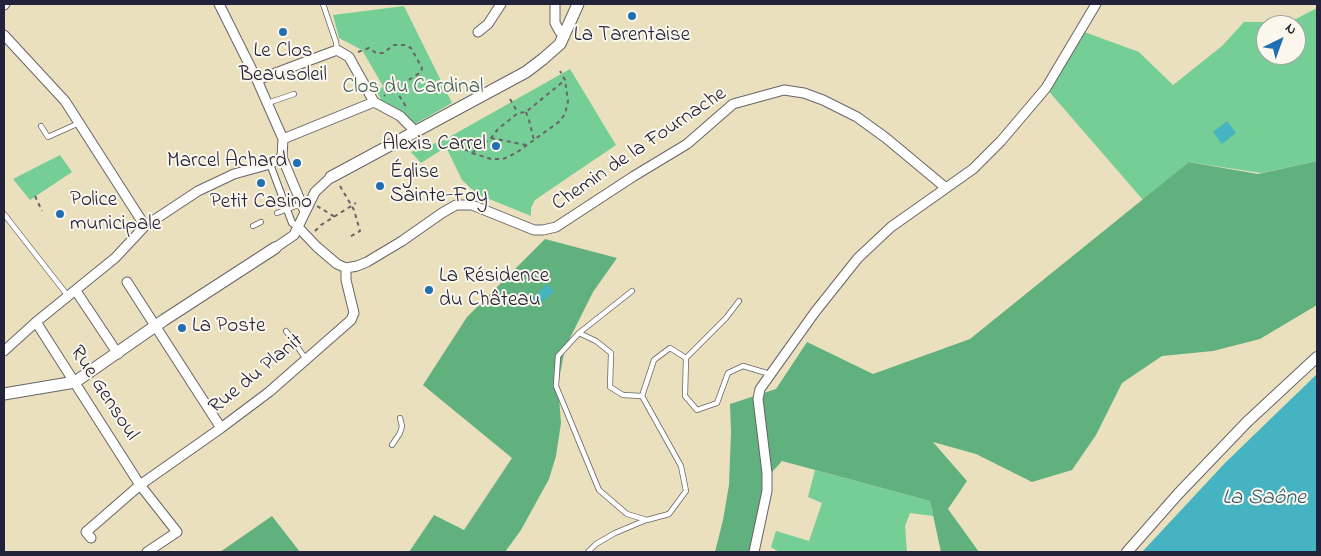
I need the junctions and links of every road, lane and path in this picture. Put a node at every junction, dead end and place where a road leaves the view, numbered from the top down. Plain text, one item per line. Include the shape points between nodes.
1 (219, 4) edge
2 (323, 4) edge
3 (501, 4) edge
4 (556, 4) edge
5 (578, 4) edge
6 (1096, 4) edge
7 (478, 32) dead end
8 (565, 35) junction
9 (4, 36) edge
10 (337, 50) junction
11 (349, 57) junction
12 (560, 70) dead end
13 (257, 80) junction
14 (565, 80) junction
15 (294, 94) dead end
16 (510, 99) dead end
17 (374, 102) junction
18 (268, 103) junction
19 (409, 112) dead end
20 (526, 112) junction
21 (518, 113) junction
22 (80, 123) junction
23 (41, 126) dead end
24 (416, 132) junction
25 (446, 135) dead end
26 (491, 138) junction
27 (283, 140) junction
28 (534, 140) junction
29 (526, 145) junction
30 (472, 152) junction
31 (282, 157) junction
32 (270, 164) junction
33 (331, 177) joint
34 (340, 186) dead end
35 (946, 188) junction
36 (36, 196) dead end
37 (356, 203) dead end
38 (315, 205) dead end
39 (352, 206) junction
40 (303, 208) junction
41 (287, 209) junction
42 (42, 211) dead end
43 (277, 212) dead end
44 (4, 214) edge
45 (335, 217) junction
46 (261, 222) dead end
47 (145, 226) junction
48 (253, 226) dead end
49 (296, 231) junction
50 (312, 233) dead end
51 (348, 238) dead end
52 (275, 248) joint
53 (346, 268) junction
54 (127, 282) dead end
55 (632, 290) dead end
56 (72, 294) junction
57 (739, 301) dead end
58 (36, 322) junction
59 (156, 326) junction
60 (286, 331) dead end
61 (579, 333) junction
62 (4, 351) edge
63 (118, 354) junction
64 (1317, 357) edge
65 (686, 358) junction
66 (306, 359) junction
67 (770, 374) junction
68 (75, 382) junction
69 (4, 394) edge
70 (642, 396) junction
71 (400, 418) dead end
72 (221, 428) junction
73 (392, 444) dead end
74 (140, 485) junction
75 (647, 520) junction
76 (91, 538) dead end
77 (147, 552) edge
78 (588, 552) edge
79 (754, 552) edge
80 (1127, 552) edge

1 - 13 street
2 - 10 lane
3 - 7 street via 488,24
4 - 8 street via 555,24
5 - 8 main road
6 - 35 street via 1046,88 985,157
8 - 24 main road via 560,44 526,72
9 - 22 street via 65,101
10 - 11 street
10 - 13 street
11 - 17 street
11 - 19 path via 365,48 376,53 383,53 394,45 410,48 422,68 421,72 394,89
12 - 14 path
13 - 18 street
14 - 20 path
14 - 28 path via 568,101 565,114
15 - 18 lane
16 - 21 path
17 - 24 street via 400,116
17 - 27 street
18 - 27 street
20 - 21 path
20 - 28 path
21 - 26 path
22 - 23 lane via 48,136
22 - 47 street
24 - 33 main road
25 - 30 path via 453,144
26 - 29 path
26 - 30 path
27 - 31 street
28 - 29 path
29 - 30 path via 503,158 491,159
31 - 32 street
31 - 40 street
32 - 41 street
32 - 47 street via 234,174 198,191
33 - 40 street
34 - 39 path
35 - 53 street, Chemin de la Fournache via 857,117 823,100 784,90 733,104 687,144 559,226 534,230 472,205 456,206 367,262
35 - 67 street via 891,227 858,258
36 - 42 path
37 - 39 path
38 - 45 path
39 - 45 path
39 - 51 path via 360,231
40 - 41 lane
40 - 49 street
41 - 43 lane
41 - 49 street
44 - 56 lane
45 - 50 path
46 - 48 lane
47 - 56 street via 115,258
49 - 52 street
49 - 53 street
52 - 59 main road
53 - 66 street, Rue du Planit via 354,313 351,320
54 - 59 street
55 - 61 lane
56 - 58 street
56 - 63 street
57 - 65 lane
58 - 62 street
58 - 68 street, Rue Gensoul
59 - 63 main road
59 - 72 street
60 - 66 lane
61 - 70 lane via 611,353 610,387 623,395
61 - 75 lane via 558,356 556,386 598,490 627,514
63 - 68 main road
64 - 80 street via 1247,422
65 - 67 lane via 685,396 696,410 717,402 728,373 743,366
65 - 70 lane via 670,348 654,360
66 - 72 street, Rue du Planit
67 - 79 street via 760,389 758,399 767,473
68 - 69 main road
68 - 74 street, Rue Gensoul
70 - 75 lane via 681,466 686,491 669,514
71 - 73 lane via 400,433
72 - 74 street, Rue du Planit
74 - 76 street, Rue du Planit via 86,532
74 - 77 street, Rue Gensoul via 177,532
75 - 78 lane via 615,533

